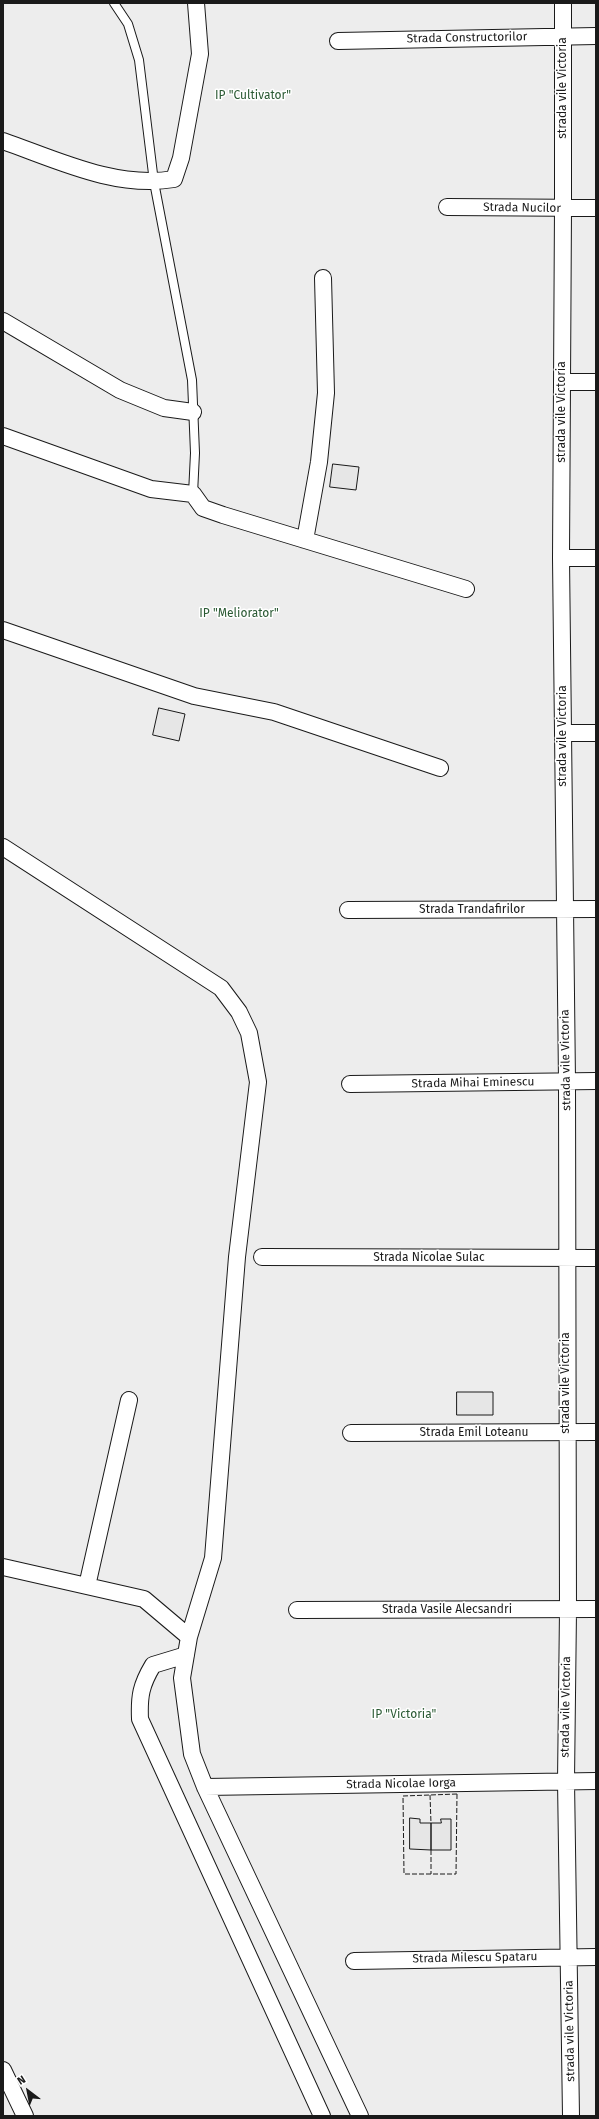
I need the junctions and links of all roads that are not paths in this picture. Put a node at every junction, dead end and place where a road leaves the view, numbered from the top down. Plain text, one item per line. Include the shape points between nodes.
1 (114, 3) edge
2 (196, 3) edge
3 (563, 3) edge
4 (564, 36) junction
5 (596, 36) edge
6 (338, 41) dead end
7 (3, 141) edge
8 (154, 182) junction
9 (447, 207) dead end
10 (564, 208) junction
11 (596, 208) edge
12 (323, 278) dead end
13 (3, 322) edge
14 (562, 382) junction
15 (596, 382) edge
16 (192, 412) junction
17 (3, 436) edge
18 (193, 494) junction
19 (305, 540) junction
20 (561, 558) junction
21 (596, 558) edge
22 (466, 589) dead end
23 (3, 630) edge
24 (596, 733) edge
25 (564, 734) junction
26 (440, 768) dead end
27 (3, 847) edge
28 (596, 909) edge
29 (348, 910) dead end
30 (564, 910) junction
31 (567, 1081) junction
32 (596, 1081) edge
33 (350, 1084) dead end
34 (262, 1257) dead end
35 (596, 1258) edge
36 (566, 1259) junction
37 (129, 1400) dead end
38 (566, 1432) junction
39 (596, 1432) edge
40 (351, 1433) dead end
41 (3, 1567) edge
42 (87, 1586) junction
43 (596, 1609) edge
44 (297, 1610) dead end
45 (568, 1610) junction
46 (189, 1637) junction
47 (186, 1655) junction
48 (566, 1781) junction
49 (596, 1781) edge
50 (205, 1787) junction
51 (568, 1957) junction
52 (596, 1957) edge
53 (354, 1961) dead end
54 (3, 2070) edge
55 (25, 2116) edge
56 (322, 2116) edge
57 (360, 2116) edge
58 (571, 2116) edge

1 - 8 lane via 128,24 139,60
2 - 8 street via 200,54 181,158 174,179
3 - 4 street, strada vile Victoria
4 - 5 street, Strada Constructorilor
4 - 6 street, Strada Constructorilor
4 - 10 street, strada vile Victoria
7 - 8 street via 91,173
8 - 16 lane via 192,380
9 - 10 street, Strada Nucilor
10 - 11 street, Strada Nucilor
10 - 14 street, strada vile Victoria
12 - 19 street via 326,393 319,462
13 - 16 street via 120,390 164,408
14 - 15 street
14 - 20 street, strada vile Victoria
16 - 18 lane via 195,453
17 - 18 street via 151,489
18 - 19 street via 203,508
19 - 22 street
20 - 21 street
20 - 25 street, strada vile Victoria
23 - 26 street via 194,696 274,712
24 - 25 street
25 - 30 street, strada vile Victoria
27 - 46 street via 221,988 239,1012 249,1033 258,1082 237,1257 214,1558
28 - 30 street, Strada Trandafirilor
29 - 30 street, Strada Trandafirilor
30 - 31 street, strada vile Victoria
31 - 32 street, Strada Mihai Eminescu
31 - 33 street, Strada Mihai Eminescu
31 - 36 street, strada vile Victoria
34 - 36 street, Strada Nicolae Sulac
35 - 36 street, Strada Nicolae Sulac
36 - 38 street, strada vile Victoria
37 - 42 street
38 - 39 street, Strada Emil Loteanu
38 - 40 street, Strada Emil Loteanu
38 - 45 street, strada vile Victoria
41 - 42 street
42 - 46 street via 144,1599
43 - 45 street, Strada Vasile Alecsandri
44 - 45 street, Strada Vasile Alecsandri
45 - 48 street, strada vile Victoria
46 - 47 street
47 - 50 street via 182,1678 192,1754
47 - 56 street via 153,1665 139,1698 140,1719
48 - 49 street, Strada Nicolae Iorga
48 - 50 street, Strada Nicolae Iorga
48 - 51 street, strada vile Victoria
50 - 57 street
51 - 52 street, Strada Milescu Spataru
51 - 53 street, Strada Milescu Spataru
51 - 58 street, strada vile Victoria
54 - 55 street

